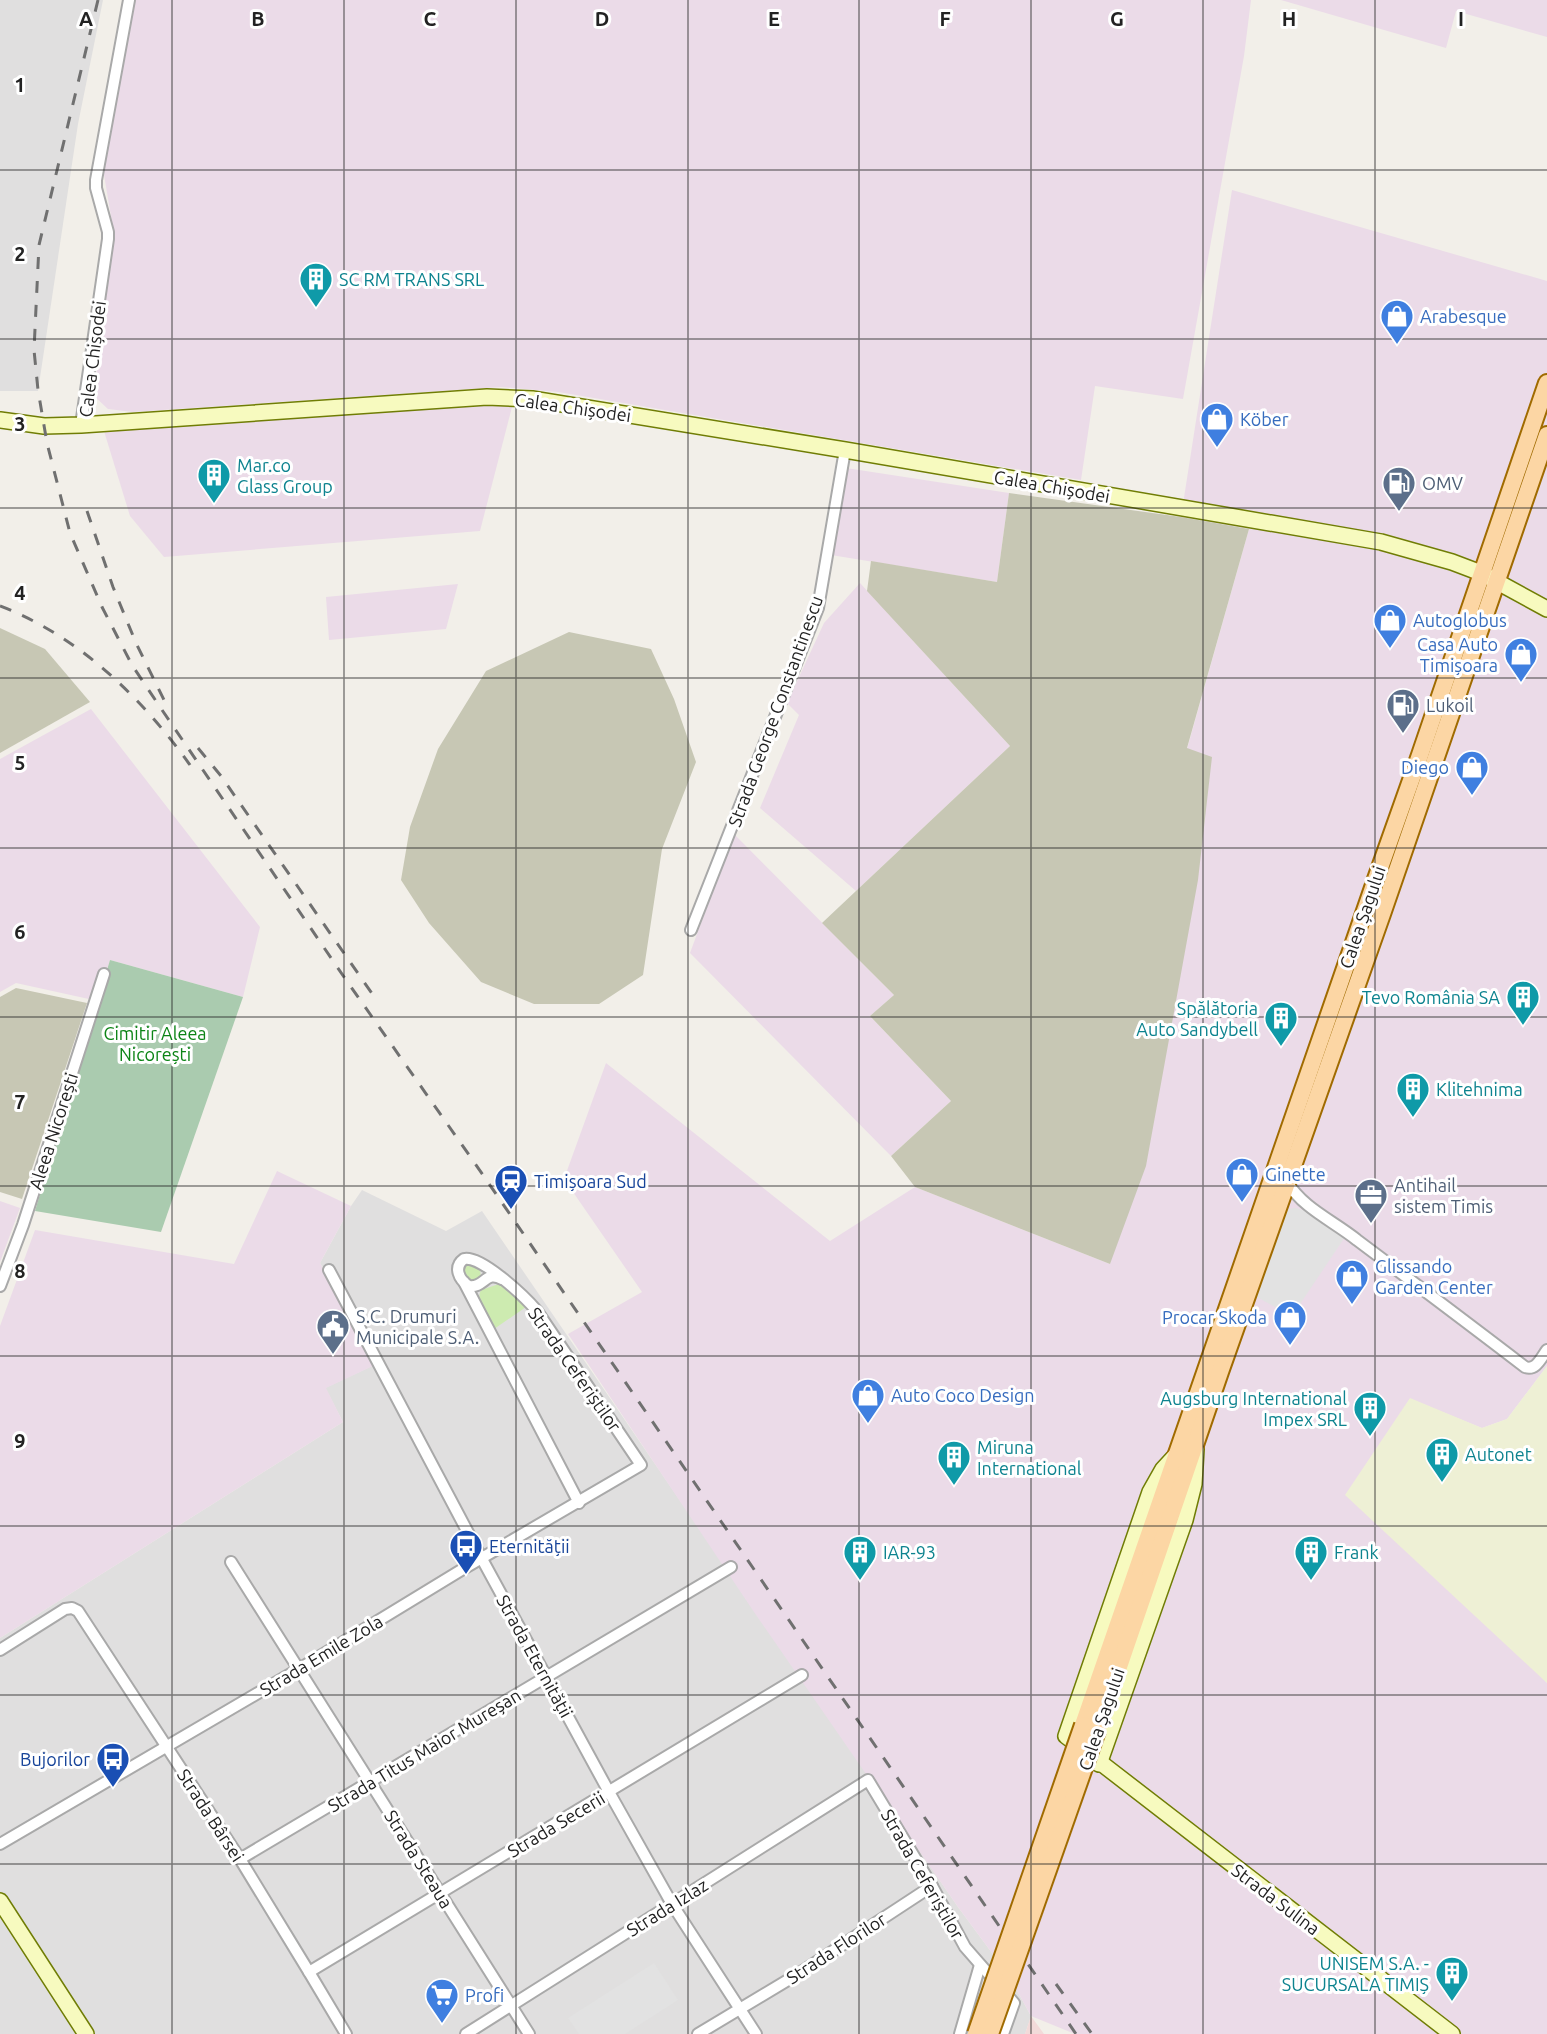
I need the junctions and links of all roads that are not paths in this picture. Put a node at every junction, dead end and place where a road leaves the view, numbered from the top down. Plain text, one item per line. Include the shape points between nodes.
1 (129, 0) edge
2 (1547, 383) edge
3 (0, 420) edge
4 (81, 425) junction
5 (1547, 435) edge
6 (844, 450) junction
7 (1481, 573) junction
8 (1497, 580) junction
9 (1547, 609) edge
10 (691, 930) dead end
11 (104, 974) dead end
12 (1287, 1182) junction
13 (1307, 1206) junction
14 (1278, 1207) junction
15 (482, 1264) junction
16 (329, 1269) dead end
17 (502, 1279) junction
18 (463, 1281) junction
19 (482, 1283) junction
20 (0, 1286) edge
21 (473, 1298) junction
22 (1547, 1350) edge
23 (1196, 1444) junction
24 (1179, 1452) junction
25 (641, 1466) joint
26 (579, 1503) junction
27 (482, 1559) junction
28 (231, 1562) dead end
29 (731, 1567) dead end
30 (0, 1650) edge
31 (299, 1669) junction
32 (802, 1675) dead end
33 (547, 1676) junction
34 (1090, 1728) junction
35 (1066, 1736) joint
36 (166, 1746) junction
37 (1099, 1764) junction
38 (868, 1780) joint
39 (371, 1783) junction
40 (609, 1792) junction
41 (0, 1844) edge
42 (240, 1859) junction
43 (932, 1886) junction
44 (441, 1894) junction
45 (0, 1901) edge
46 (672, 1904) junction
47 (980, 1965) junction
48 (309, 1972) junction
49 (512, 2006) junction
50 (739, 2008) junction
51 (86, 2034) edge
52 (346, 2034) edge
53 (466, 2034) edge
54 (530, 2034) edge
55 (698, 2034) edge
56 (756, 2034) edge
57 (960, 2034) edge
58 (976, 2034) edge
59 (990, 2034) edge
60 (1003, 2034) edge
61 (1452, 2034) edge

1 - 4 street, Calea Chișodei via 96,180 108,239
2 - 7 main road, Calea Șagului
3 - 4 main road via 44,426
4 - 6 main road, Calea Chișodei via 509,397
5 - 8 main road, Calea Șagului
6 - 7 main road, Calea Chișodei via 1381,542
6 - 10 street, Strada George Constantinescu via 818,608
7 - 8 main road, Calea Chișodei
7 - 24 main road, Calea Șagului
8 - 9 main road, Calea Chișodei
8 - 12 main road, Calea Șagului
11 - 20 street, Aleea Nicorești
12 - 13 street
12 - 14 main road, Calea Șagului
13 - 14 street
13 - 22 street via 1525,1367 1534,1368
14 - 23 main road, Calea Șagului
15 - 17 street, Strada Ceferiștilor
15 - 18 street via 462,1259 458,1268
15 - 19 street via 486,1272
16 - 27 street, Strada Eternității
17 - 19 street via 492,1276
17 - 25 street, Strada Ceferiștilor via 537,1311
18 - 19 street via 471,1286
18 - 21 street
19 - 21 street via 473,1292
21 - 26 street
23 - 34 main road, Calea Șagului
23 - 37 main road, Calea Șagului via 1194,1484 1185,1520
24 - 34 main road, Calea Șagului
24 - 35 main road, Calea Șagului via 1150,1492
25 - 26 street, Strada Emile Zola
26 - 27 street, Strada Emile Zola
27 - 31 street, Strada Emile Zola
27 - 33 street, Strada Eternității
28 - 31 street, Strada Steaua
29 - 33 street, Strada Titus Maior Mureșan
30 - 36 street, Strada Bârsei via 65,1609 76,1609
31 - 36 street, Strada Emile Zola
31 - 39 street, Strada Steaua
32 - 40 street, Strada Secerii
33 - 39 street, Strada Titus Maior Mureșan
33 - 40 street, Strada Eternității
34 - 58 main road, Calea Șagului, bridge
34 - 59 main road, Calea Șagului, bridge
35 - 37 main road, Strada Sulina
36 - 41 street, Strada Emile Zola
36 - 42 street, Strada Bârsei
37 - 61 main road, Strada Sulina
38 - 43 street, Strada Ceferiștilor
38 - 46 street, Strada Izlaz
39 - 42 street, Strada Titus Maior Mureșan
39 - 44 street, Strada Steaua
40 - 44 street, Strada Secerii
40 - 46 street, Strada Eternității
42 - 48 street, Strada Bârsei
43 - 47 street, Strada Ceferiștilor via 965,1947
43 - 50 street, Strada Florilor
44 - 48 street, Strada Secerii
44 - 49 street, Strada Steaua
45 - 51 main road
46 - 49 street, Strada Izlaz
46 - 50 street, Strada Eternității
47 - 57 street
47 - 60 street via 1014,2003
48 - 52 street, Strada Bârsei
49 - 53 street, Strada Izlaz
49 - 54 street, Strada Steaua
50 - 55 street, Strada Florilor
50 - 56 street, Strada Eternității

